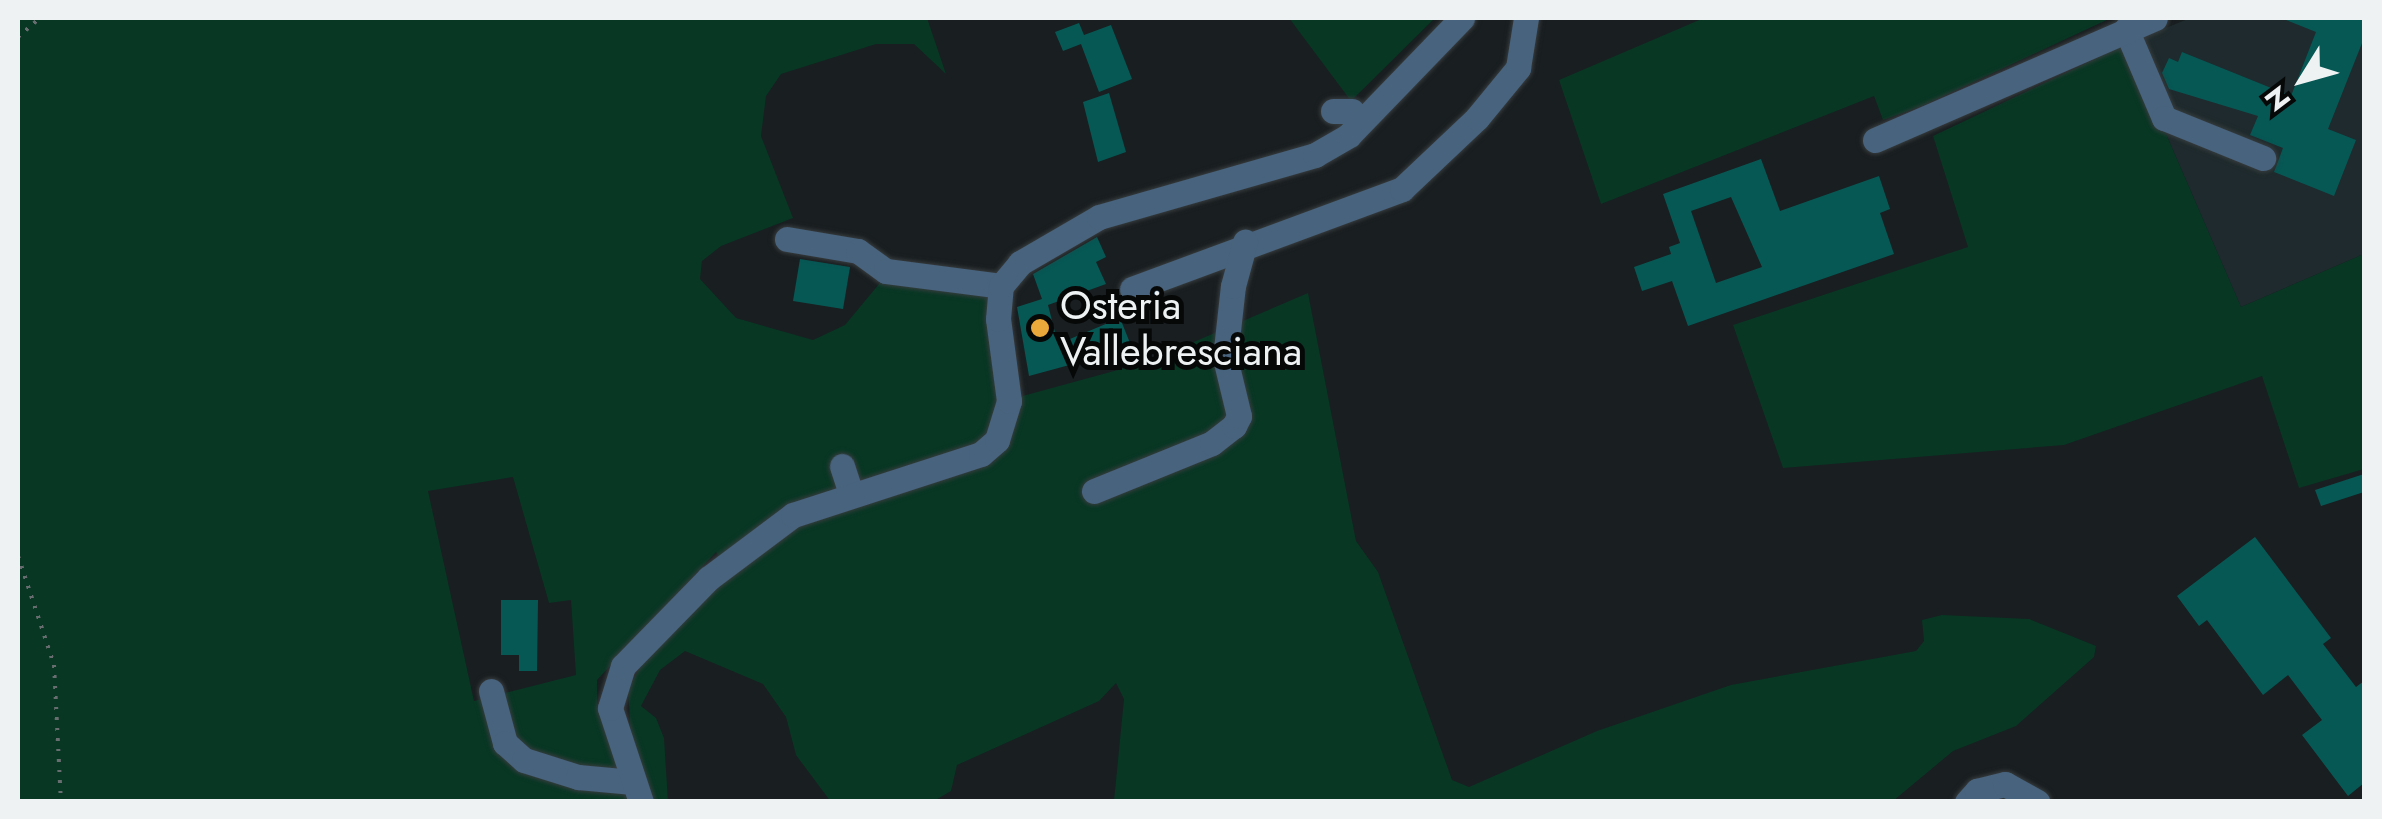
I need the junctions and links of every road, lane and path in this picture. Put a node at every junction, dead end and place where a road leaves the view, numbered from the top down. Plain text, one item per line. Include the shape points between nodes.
1 (40, 18) edge
2 (1462, 18) edge
3 (1526, 18) edge
4 (2155, 18) edge
5 (2126, 30) junction
6 (18, 37) edge
7 (1874, 140) dead end
8 (2263, 158) dead end
9 (788, 239) dead end
10 (1246, 242) junction
11 (1000, 286) junction
12 (1132, 289) dead end
13 (842, 466) dead end
14 (1094, 490) dead end
15 (851, 494) junction
16 (18, 556) edge
17 (491, 691) dead end
18 (637, 792) edge
19 (61, 802) edge
20 (1967, 802) edge
21 (2036, 802) edge

1 - 6 path
2 - 11 street via 1349,135 1064,231
3 - 10 street via 1518,68 1477,118 1402,189
4 - 5 street
5 - 7 street
5 - 8 street via 2164,118
9 - 11 street via 858,252 886,271
10 - 12 street
10 - 14 street via 1232,286 1224,358 1238,416 1234,426 1212,443
11 - 15 street via 1009,401 998,440 981,454
13 - 15 street
15 - 18 street via 758,536 649,634 623,666 610,708
16 - 19 path via 54,665
17 - 18 street via 505,743 524,760
20 - 21 street via 1977,791 2006,784

